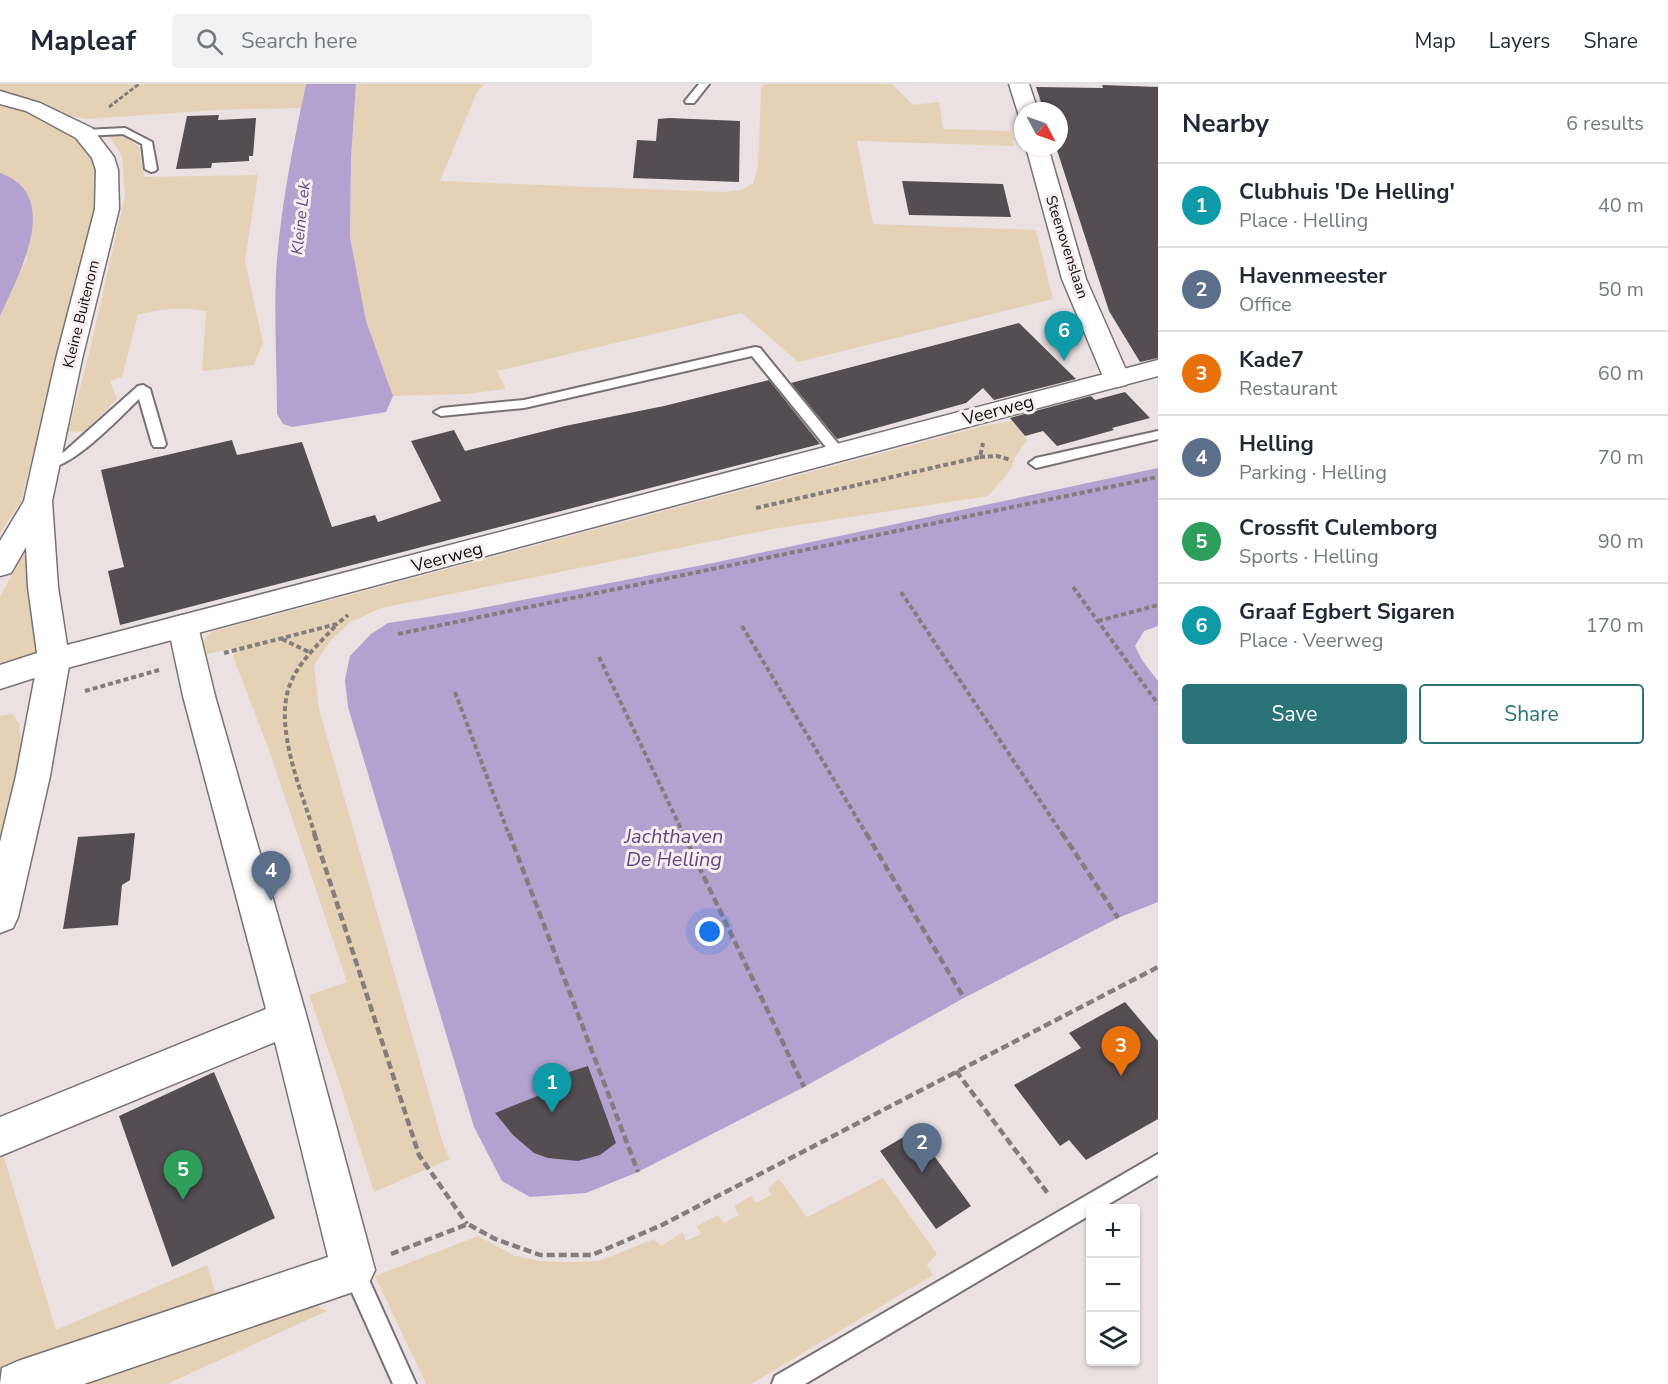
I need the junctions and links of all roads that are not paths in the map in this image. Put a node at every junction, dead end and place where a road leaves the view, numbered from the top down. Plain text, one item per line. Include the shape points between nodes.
1 (704, 84) edge
2 (1019, 84) edge
3 (0, 97) edge
4 (690, 101) dead end
5 (1024, 102) edge
6 (84, 133) junction
7 (1040, 156) edge
8 (151, 169) dead end
9 (1158, 368) edge
10 (1117, 379) junction
11 (441, 412) dead end
12 (1158, 435) edge
13 (159, 444) dead end
14 (839, 454) junction
15 (1036, 463) dead end
16 (46, 465) junction
17 (38, 501) junction
18 (0, 566) edge
19 (183, 626) junction
20 (54, 660) junction
21 (0, 677) edge
22 (0, 917) edge
23 (288, 1018) junction
24 (0, 1137) edge
25 (1158, 1164) edge
26 (353, 1270) junction
27 (18, 1384) edge
28 (405, 1384) edge
29 (783, 1384) edge

1 - 4 lane
2 - 5 street
3 - 6 street, Kleine Buitenom via 33,107
6 - 8 lane, Kleine Buitenom via 124,131 147,142
6 - 16 street, Kleine Buitenom via 103,157 107,170 107,208
7 - 10 street, Steenovenslaan via 1074,279
9 - 10 street, Veerweg
10 - 14 street, Veerweg
11 - 14 lane via 524,404 755,351
12 - 15 lane
13 - 16 lane via 143,389 69,455
14 - 19 street, Veerweg
16 - 17 street, Kleine Buitenom
17 - 18 street, Kleine Buitenom
17 - 20 street, Kleine Buitenom via 43,587
19 - 20 street, Veerweg
19 - 23 street
20 - 21 street, Veerweg
20 - 22 street, Kleine Buitenom via 33,776
23 - 24 street
23 - 26 street
25 - 29 lane
26 - 27 street
26 - 28 lane

